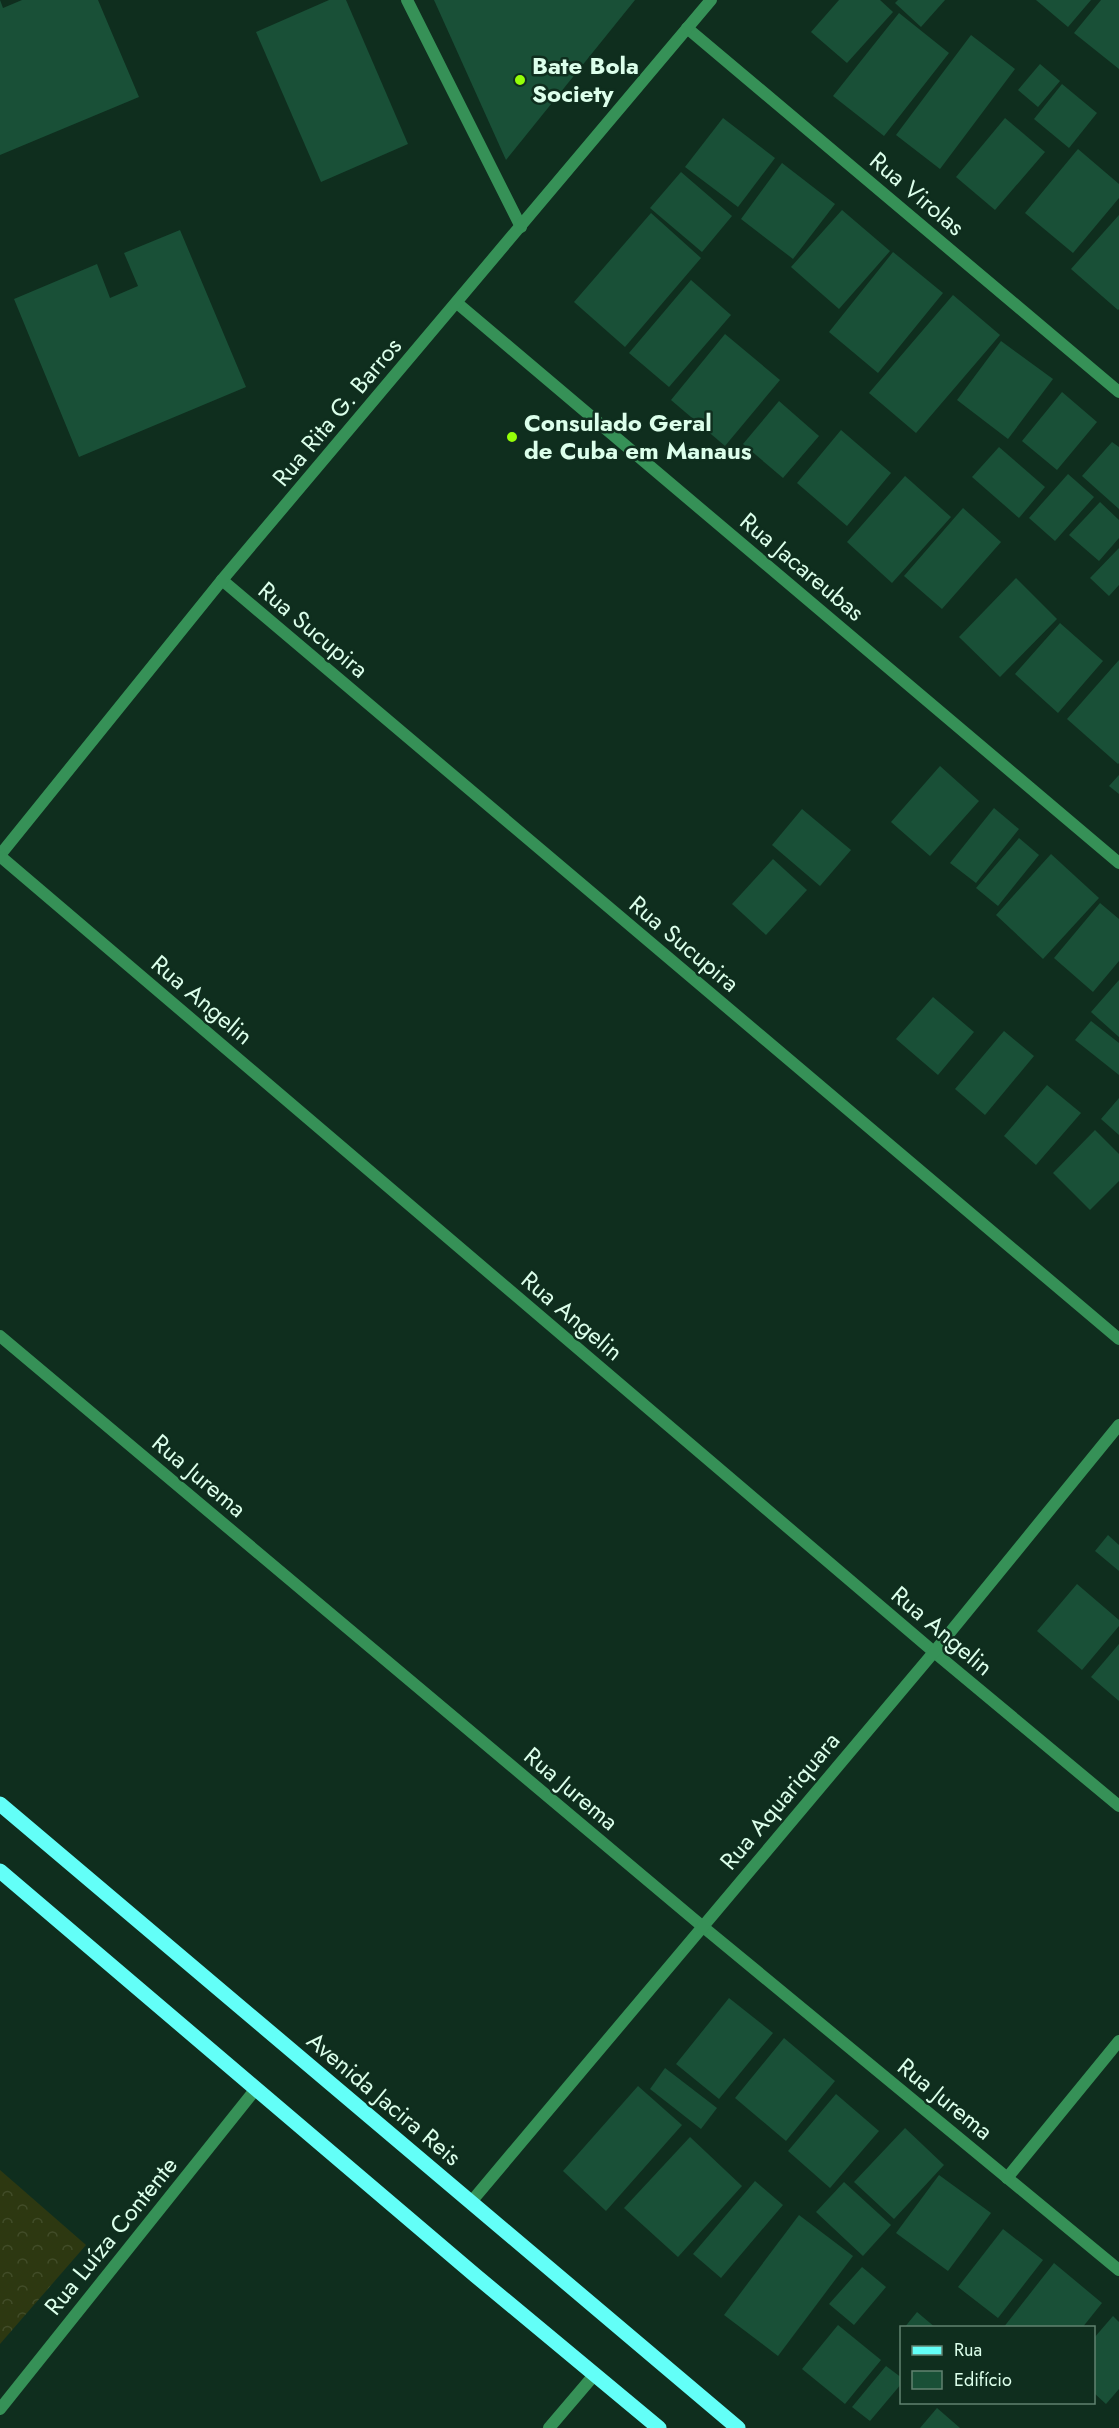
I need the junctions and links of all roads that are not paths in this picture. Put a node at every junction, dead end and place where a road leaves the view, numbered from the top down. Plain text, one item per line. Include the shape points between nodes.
1 (408, 0) edge
2 (711, 0) edge
3 (687, 28) junction
4 (520, 227) junction
5 (457, 303) junction
6 (1119, 392) edge
7 (222, 580) junction
8 (0, 855) edge
9 (1119, 863) edge
10 (0, 1336) edge
11 (1119, 1340) edge
12 (1119, 1425) edge
13 (934, 1652) junction
14 (0, 1804) edge
15 (1119, 1806) edge
16 (0, 1871) edge
17 (702, 1926) junction
18 (1119, 2041) edge
19 (255, 2090) junction
20 (1007, 2178) junction
21 (471, 2202) junction
22 (1119, 2270) edge
23 (595, 2374) junction
24 (0, 2409) edge
25 (549, 2428) edge
26 (659, 2428) edge
27 (738, 2428) edge

1 - 4 street
2 - 3 street, Rua Rita G. Barros
3 - 4 street, Rua Rita G. Barros
3 - 6 street, Rua Virolas
4 - 5 street, Rua Rita G. Barros
5 - 7 street, Rua Rita G. Barros
5 - 9 street, Rua Jacareubas
7 - 8 street, Rua Rita G. Barros
7 - 11 street, Rua Sucupira
8 - 13 street, Rua Angelin
10 - 17 street, Rua Jurema
12 - 13 street, Rua Aquariquara
13 - 15 street, Rua Angelin
13 - 17 street, Rua Aquariquara
14 - 21 main road, Avenida Jacira Reis
16 - 19 main road
17 - 20 street, Rua Jurema
17 - 21 street, Rua Aquariquara
18 - 20 street
19 - 23 main road
19 - 24 street, Rua Luíza Contente
20 - 22 street, Rua Jurema
21 - 27 main road, Avenida Jacira Reis
23 - 25 street
23 - 26 main road

